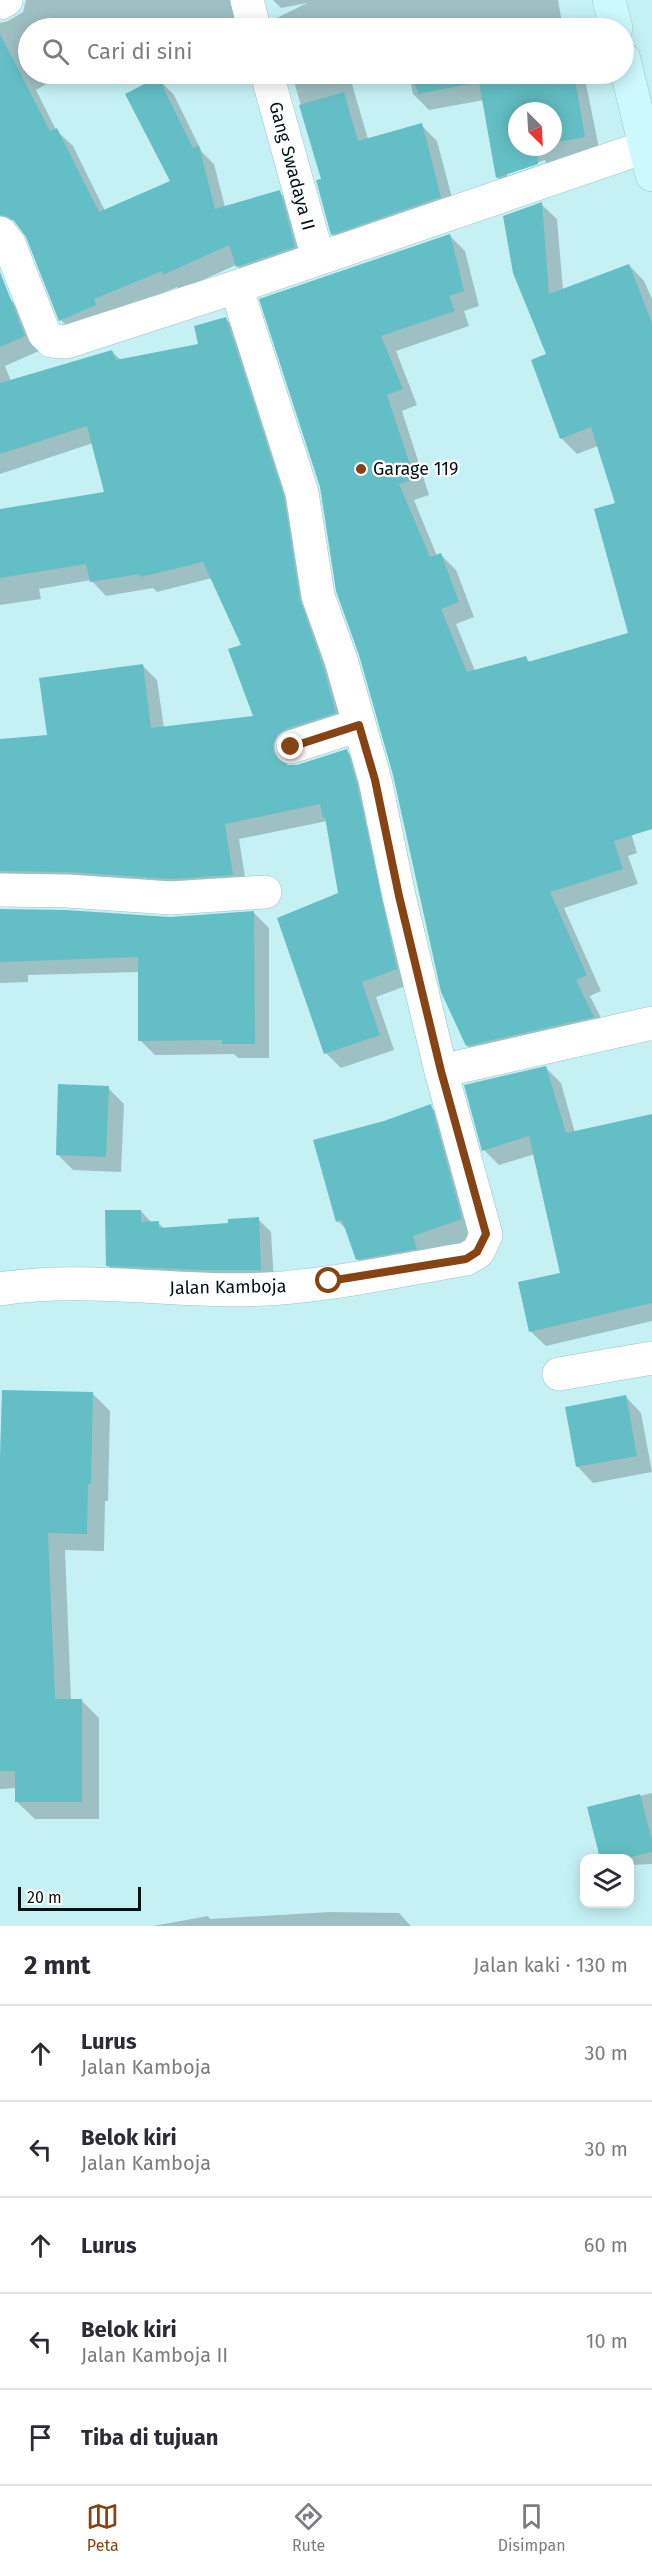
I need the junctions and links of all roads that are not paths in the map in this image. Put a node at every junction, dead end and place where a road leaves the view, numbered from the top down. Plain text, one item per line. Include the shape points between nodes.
1 (6, 0) edge
2 (247, 0) edge
3 (609, 0) edge
4 (0, 3) edge
5 (252, 18) edge
6 (614, 18) edge
7 (270, 84) edge
8 (630, 84) edge
9 (649, 161) edge
10 (0, 233) edge
11 (318, 258) junction
12 (236, 287) junction
13 (359, 725) junction
14 (291, 747) dead end
15 (0, 890) edge
16 (265, 892) dead end
17 (652, 1023) edge
18 (441, 1071) junction
19 (0, 1289) edge
20 (652, 1358) edge
21 (559, 1374) dead end

1 - 4 street
2 - 5 street
3 - 6 street
7 - 11 street, Gang Swadaya II
8 - 9 street
9 - 11 street
10 - 12 street via 9,244 44,333 52,341 66,342
11 - 12 street
12 - 13 street via 302,493 318,596
13 - 14 street
13 - 18 street
15 - 16 street via 171,898
17 - 18 street
18 - 19 street, Jalan Kamboja via 486,1234 477,1252 466,1259 267,1289 37,1283
20 - 21 street

